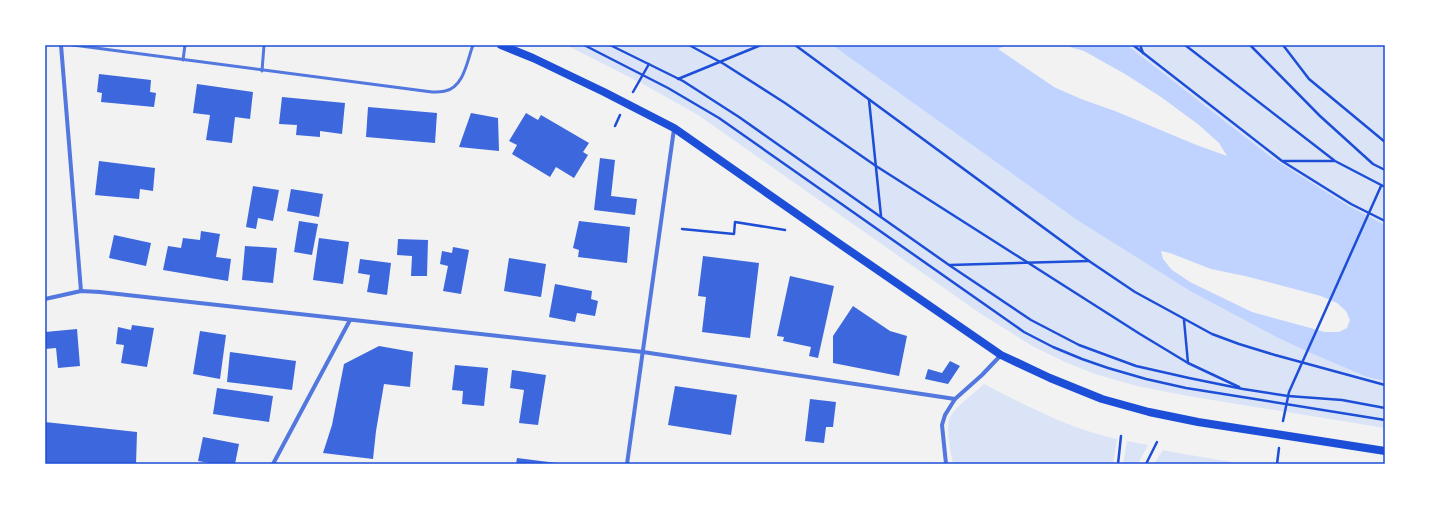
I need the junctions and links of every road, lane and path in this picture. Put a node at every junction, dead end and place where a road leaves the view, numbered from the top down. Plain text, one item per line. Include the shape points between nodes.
1 (61, 45) edge
2 (73, 45) edge
3 (184, 45) edge
4 (264, 45) edge
5 (473, 45) edge
6 (501, 45) edge
7 (584, 45) edge
8 (610, 45) edge
9 (689, 45) edge
10 (761, 45) edge
11 (795, 45) edge
12 (1132, 45) edge
13 (1140, 45) edge
14 (1185, 45) edge
15 (1250, 45) edge
16 (1283, 45) edge
17 (1144, 54) junction
18 (183, 60) junction
19 (719, 62) junction
20 (262, 70) junction
21 (678, 79) junction
22 (869, 100) junction
23 (674, 128) junction
24 (1385, 142) edge
25 (1282, 161) junction
26 (1335, 161) junction
27 (876, 166) junction
28 (1385, 170) edge
29 (1381, 186) junction
30 (1385, 187) edge
31 (881, 217) junction
32 (1385, 221) edge
33 (682, 229) dead end
34 (785, 230) dead end
35 (1089, 261) junction
36 (1026, 262) junction
37 (949, 265) junction
38 (81, 292) junction
39 (45, 299) edge
40 (1184, 319) junction
41 (350, 320) junction
42 (644, 352) junction
43 (1001, 355) junction
44 (1188, 362) junction
45 (1385, 385) edge
46 (1243, 389) junction
47 (1288, 396) junction
48 (955, 400) junction
49 (1286, 404) junction
50 (1385, 408) edge
51 (1285, 411) dead end
52 (1385, 420) edge
53 (1122, 436) dead end
54 (1157, 442) dead end
55 (1385, 451) edge
56 (273, 464) edge
57 (627, 464) edge
58 (946, 464) edge
59 (1118, 464) edge
60 (1146, 464) edge

1 - 38 street
2 - 18 lane
3 - 18 lane
4 - 20 lane
5 - 20 lane via 462,76 457,84 444,92
6 - 23 main road via 604,92
7 - 49 path via 668,88 719,118 1024,332 1053,347 1146,379
8 - 21 path
9 - 19 path
10 - 19 path
11 - 22 path
12 - 17 path
13 - 17 path
14 - 26 path
15 - 28 path via 1320,116 1373,164
16 - 24 path via 1309,79
17 - 25 path
18 - 20 lane
19 - 21 path
19 - 27 path
21 - 31 path via 739,117
22 - 27 path
22 - 35 path
23 - 42 street
23 - 43 main road
25 - 26 path
25 - 32 path via 1351,204
26 - 29 path
27 - 31 path
27 - 36 path
29 - 30 path
29 - 47 path
31 - 37 path
33 - 34 path via 734,234 735,222
35 - 36 path
35 - 40 path via 1135,292
36 - 37 path
36 - 44 path
37 - 46 path via 1031,320 1079,346 1136,366
38 - 39 street
38 - 41 street via 107,292
40 - 44 path
40 - 45 path via 1238,344
41 - 42 street
41 - 56 street
42 - 48 street
42 - 57 street
43 - 48 street
43 - 55 main road via 1102,399 1149,412
44 - 46 path
46 - 47 path
47 - 49 path
47 - 50 path via 1342,400
48 - 58 street via 942,425
49 - 51 path
49 - 52 path
53 - 59 path
54 - 60 path

